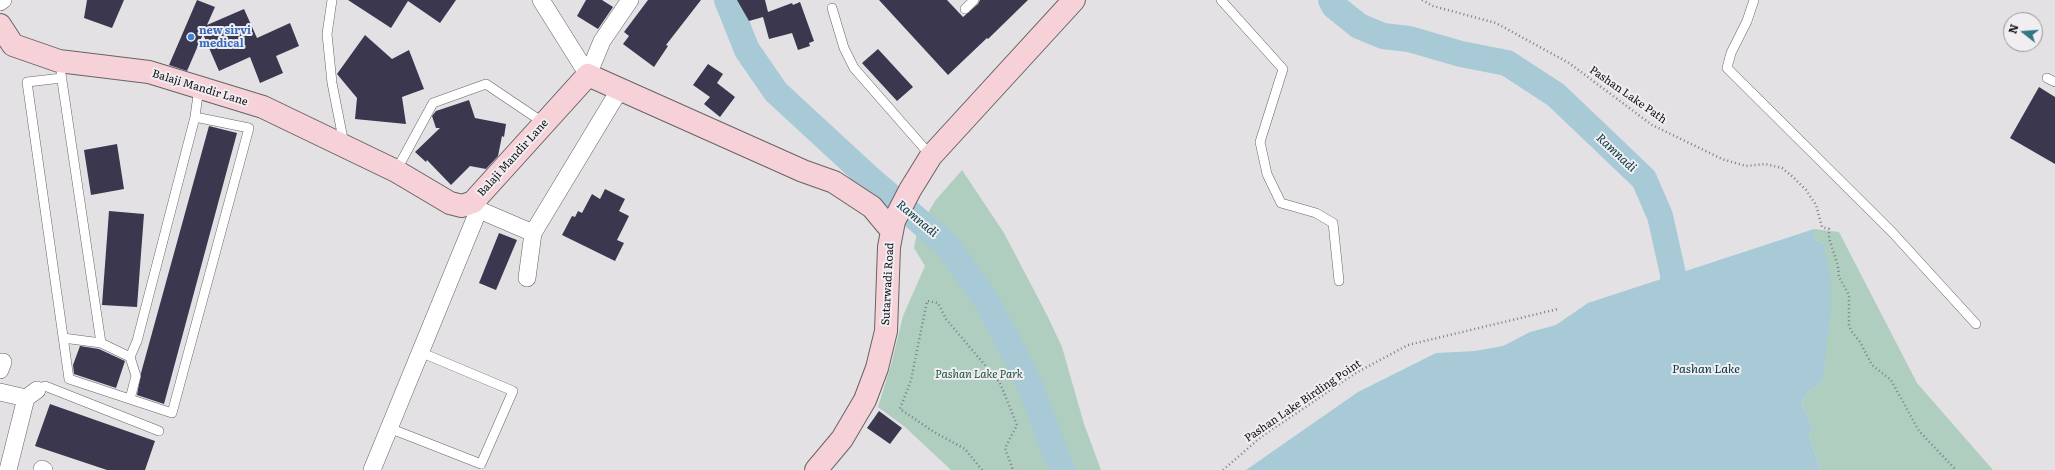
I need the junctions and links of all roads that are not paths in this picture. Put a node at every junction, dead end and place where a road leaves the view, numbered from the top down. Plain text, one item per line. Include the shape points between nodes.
1 (3, 0) edge
2 (332, 0) edge
3 (541, 0) edge
4 (630, 0) edge
5 (974, 0) edge
6 (1074, 0) edge
7 (1221, 0) edge
8 (1754, 0) edge
9 (0, 2) edge
10 (832, 8) dead end
11 (965, 9) dead end
12 (0, 25) edge
13 (6, 44) edge
14 (61, 70) junction
15 (588, 75) junction
16 (199, 87) junction
17 (620, 89) junction
18 (195, 117) junction
19 (544, 123) junction
20 (344, 146) junction
21 (931, 156) junction
22 (396, 171) junction
23 (473, 207) junction
24 (893, 226) junction
25 (533, 233) junction
26 (527, 278) dead end
27 (1339, 281) dead end
28 (1976, 324) dead end
29 (63, 338) junction
30 (101, 343) junction
31 (420, 352) junction
32 (130, 357) junction
33 (0, 392) edge
34 (32, 394) junction
35 (130, 399) junction
36 (389, 428) junction
37 (159, 431) dead end
38 (822, 466) edge
39 (8, 470) edge
40 (372, 470) edge

1 - 9 street
2 - 20 lane via 327,34 332,83
3 - 15 street
4 - 15 street via 602,41
5 - 11 lane
6 - 21 street, Sutarwadi Road
7 - 27 lane via 1283,69 1260,142 1267,174 1281,203 1316,213 1333,223
8 - 28 lane via 1727,68 1892,232
10 - 21 lane via 844,48 854,68
12 - 13 street, Balaji Mandir Lane
13 - 14 street, Balaji Mandir Lane
14 - 16 street, Balaji Mandir Lane via 150,72
14 - 29 lane via 27,82
14 - 30 lane
15 - 17 street
15 - 19 street, Balaji Mandir Lane
16 - 18 lane
16 - 20 street, Balaji Mandir Lane via 263,106
17 - 24 street via 803,171 834,182 872,207
17 - 25 street
18 - 32 lane
18 - 35 lane via 249,128 172,413
19 - 22 lane via 486,84 433,103
19 - 23 street, Balaji Mandir Lane via 473,202
20 - 22 street, Balaji Mandir Lane
21 - 24 street, Sutarwadi Road via 910,190
22 - 23 street, Balaji Mandir Lane via 450,203
23 - 25 street
23 - 31 street
24 - 38 street, Sutarwadi Road via 889,247 886,331 877,368 861,407
25 - 26 street
29 - 30 lane
29 - 35 lane via 69,379
30 - 32 lane
31 - 36 street
31 - 36 lane via 513,391 481,464
32 - 35 lane via 136,376
33 - 34 street
34 - 37 lane via 45,386
34 - 39 street
36 - 40 street

